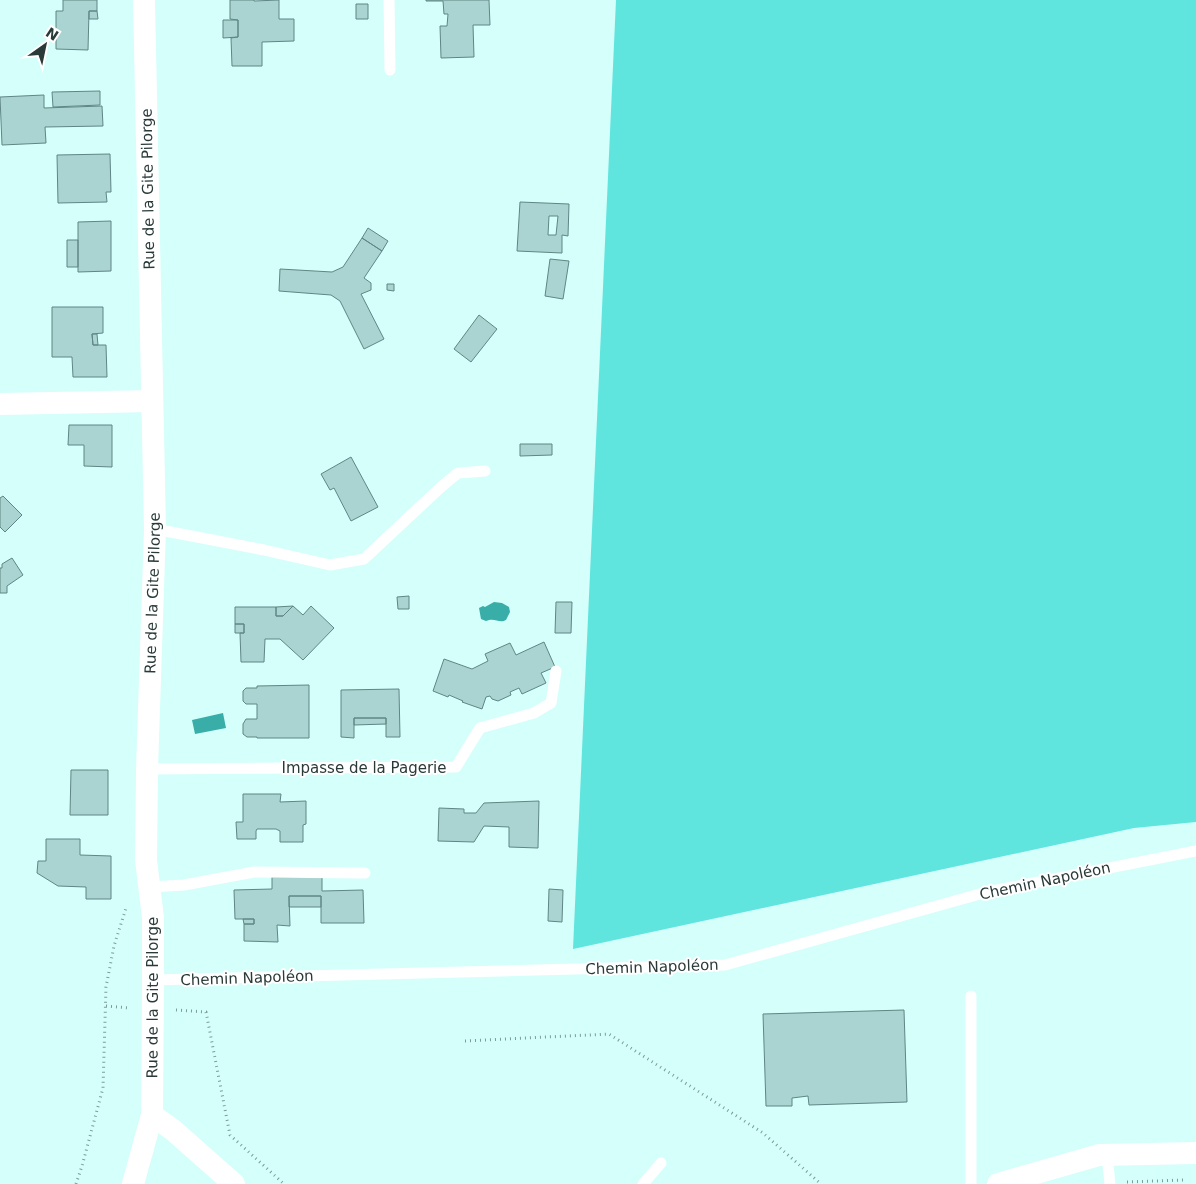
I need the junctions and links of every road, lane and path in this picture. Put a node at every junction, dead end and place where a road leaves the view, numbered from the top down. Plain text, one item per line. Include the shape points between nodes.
1 (144, 0) edge
2 (389, 0) edge
3 (390, 70) dead end
4 (152, 401) junction
5 (0, 404) edge
6 (485, 471) dead end
7 (155, 529) junction
8 (556, 671) dead end
9 (147, 770) junction
10 (1196, 851) edge
11 (365, 873) dead end
12 (150, 887) junction
13 (128, 900) dead end
14 (153, 980) junction
15 (971, 996) dead end
16 (106, 1006) junction
17 (153, 1009) junction
18 (465, 1040) dead end
19 (152, 1115) junction
20 (1196, 1153) edge
21 (1107, 1155) junction
22 (662, 1163) dead end
23 (1187, 1180) dead end
24 (76, 1184) edge
25 (133, 1184) edge
26 (234, 1184) edge
27 (284, 1184) edge
28 (642, 1184) edge
29 (821, 1184) edge
30 (971, 1184) edge
31 (998, 1184) edge
32 (1110, 1184) edge

1 - 4 street, Rue de la Gite Pilorge
2 - 3 lane
4 - 5 street
4 - 7 street, Rue de la Gite Pilorge
6 - 7 lane via 458,473 364,559 330,565
7 - 9 street, Rue de la Gite Pilorge
8 - 9 lane, Impasse de la Pagerie via 551,703 534,713 480,728 456,768
9 - 12 street, Rue de la Gite Pilorge via 146,860
10 - 14 lane, Chemin Napoléon via 987,892 725,966
11 - 12 lane via 254,872 184,885
12 - 14 street, Rue de la Gite Pilorge
13 - 16 path via 114,946 106,987
14 - 17 street, Rue de la Gite Pilorge
15 - 30 lane
16 - 17 path
16 - 24 path via 103,1088
17 - 19 street, Rue de la Gite Pilorge
17 - 27 path via 206,1012 230,1135
18 - 29 path via 609,1034 763,1133
19 - 25 street, Rue de la Gite Pilorge
19 - 26 street
20 - 21 street
21 - 31 street
21 - 32 lane
22 - 28 lane
23 - 32 path

